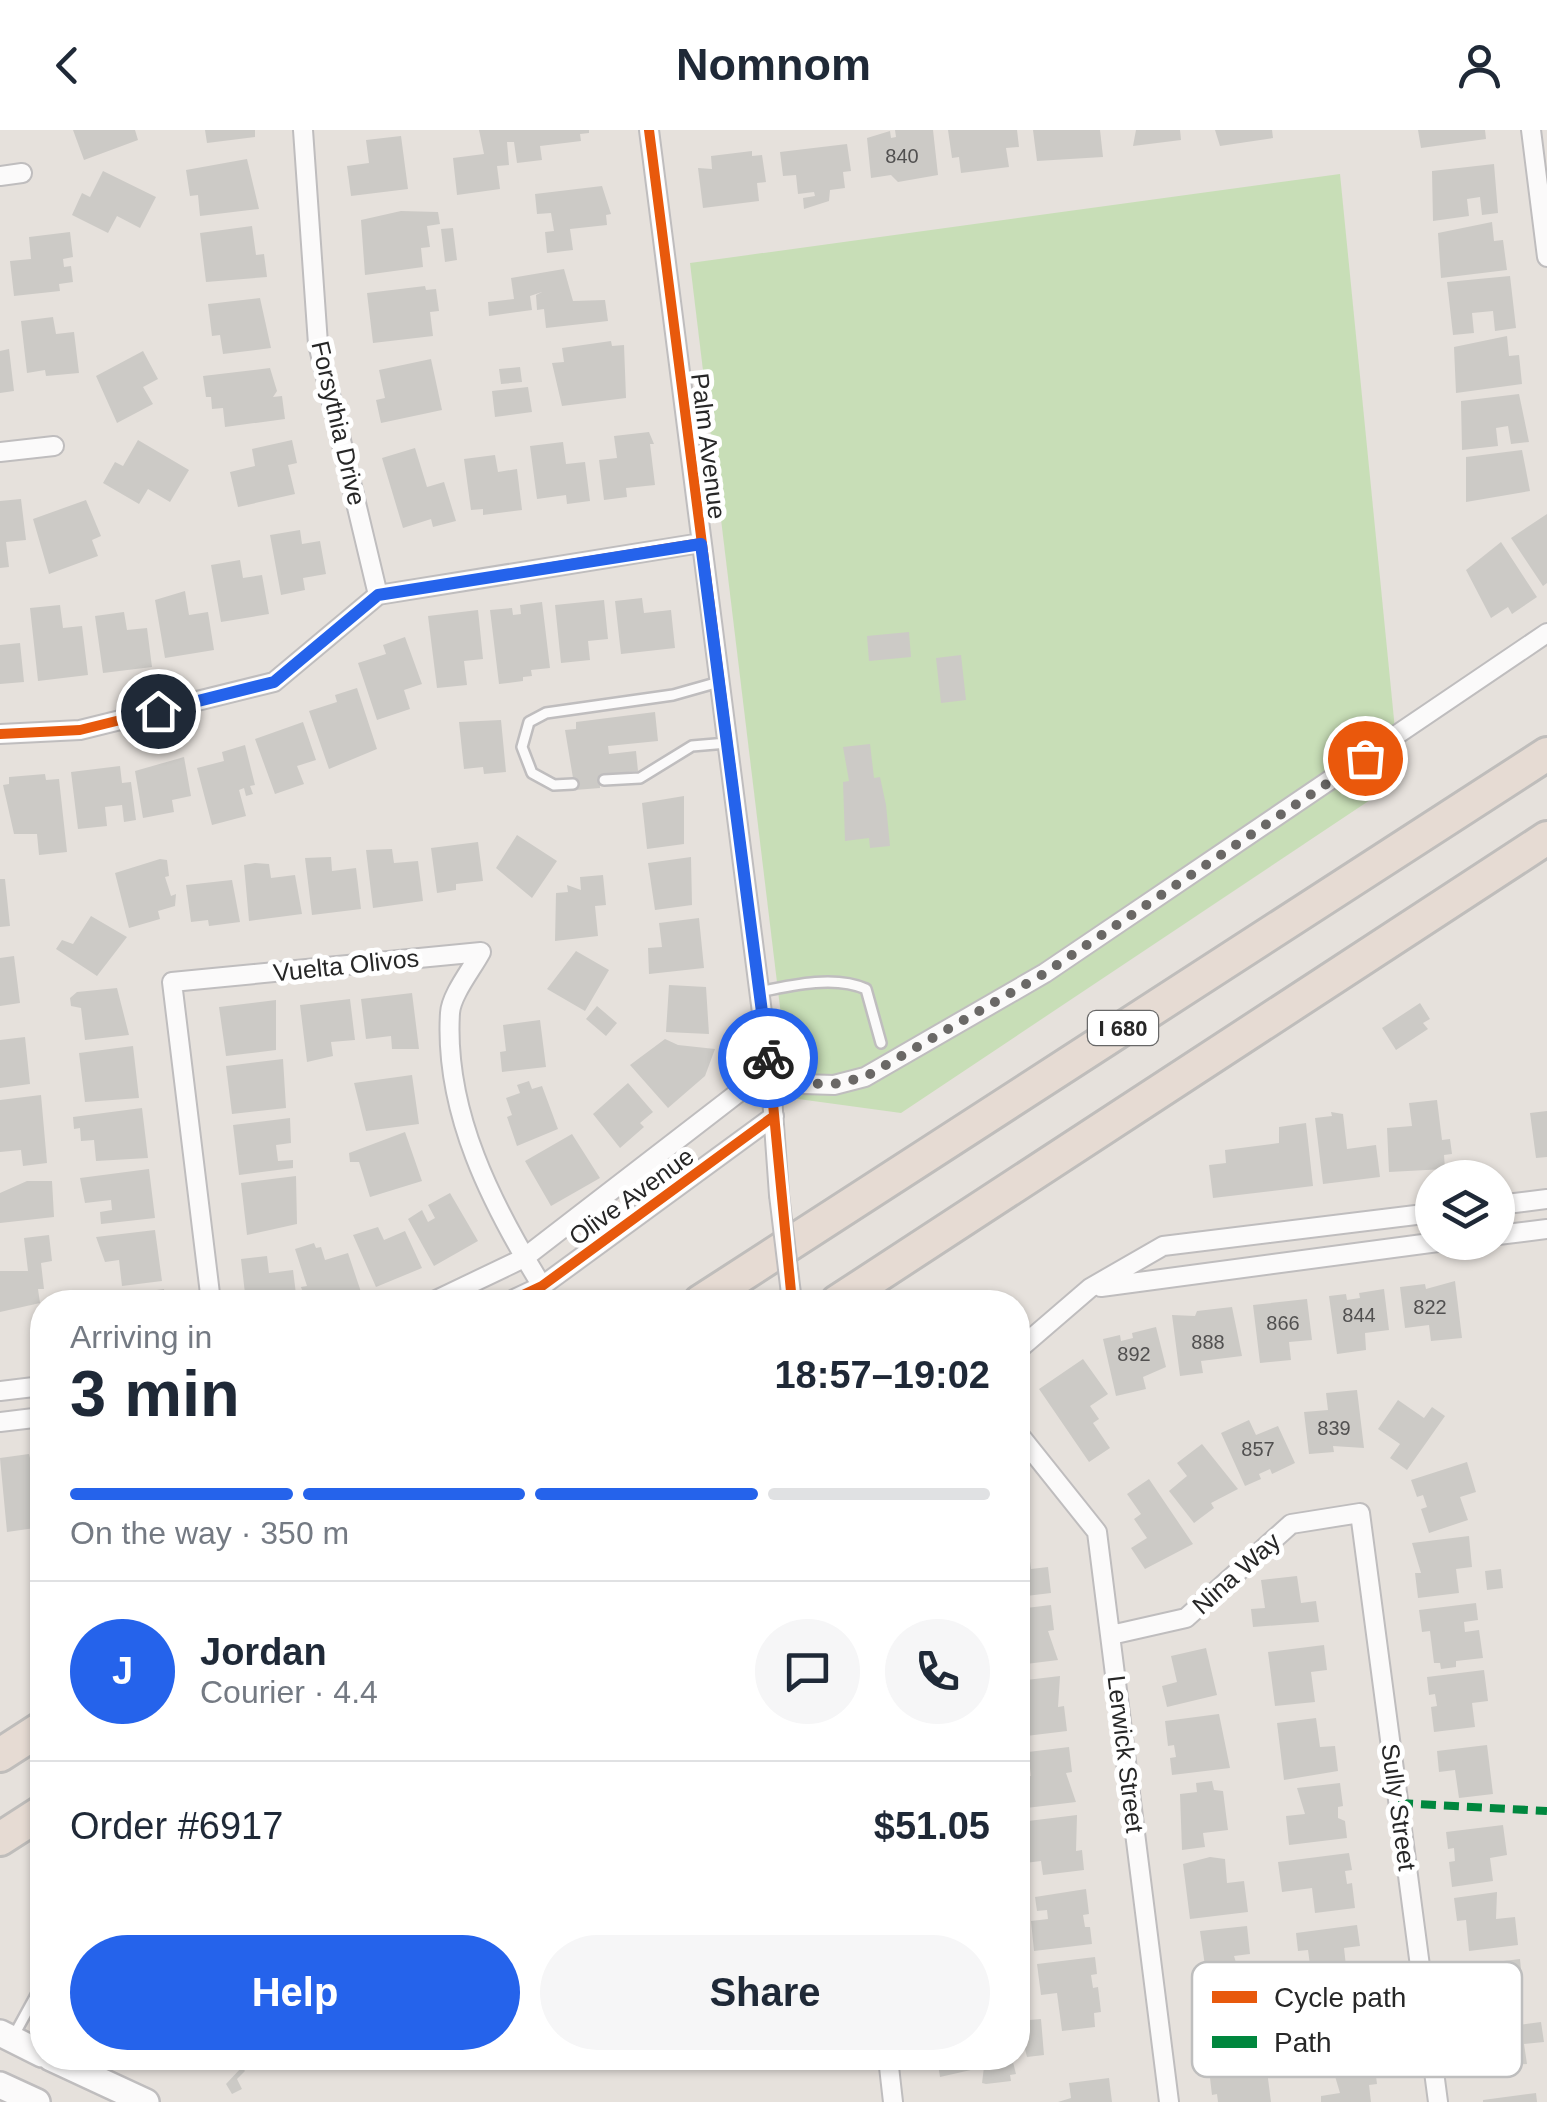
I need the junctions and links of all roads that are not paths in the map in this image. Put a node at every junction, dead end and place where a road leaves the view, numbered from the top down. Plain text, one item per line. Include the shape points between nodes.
1 (304, 130) edge
2 (649, 130) edge
3 (1530, 130) edge
4 (22, 173) dead end
5 (0, 176) edge
6 (1547, 257) edge
7 (54, 446) dead end
8 (0, 452) edge
9 (701, 544) junction
10 (378, 595) junction
11 (1547, 633) edge
12 (719, 682) junction
13 (0, 734) edge
14 (727, 743) junction
15 (1547, 754) edge
16 (604, 780) dead end
17 (573, 784) dead end
18 (1547, 838) edge
19 (759, 992) junction
20 (880, 1044) dead end
21 (770, 1076) junction
22 (774, 1116) junction
23 (1547, 1199) edge
24 (1515, 1203) edge
25 (1415, 1215) edge
26 (1547, 1229) edge
27 (1515, 1233) edge
28 (1415, 1245) edge
29 (524, 1258) junction
30 (542, 1286) junction
31 (1090, 1288) junction
32 (210, 1290) edge
33 (457, 1290) edge
34 (534, 1290) edge
35 (719, 1290) edge
36 (791, 1290) edge
37 (854, 1290) edge
38 (1030, 1340) edge
39 (30, 1387) edge
40 (0, 1391) edge
41 (30, 1418) edge
42 (0, 1422) edge
43 (1030, 1448) edge
44 (1360, 1512) joint
45 (1111, 1635) junction
46 (30, 1736) edge
47 (0, 1755) edge
48 (30, 1820) edge
49 (0, 1839) edge
50 (1419, 1962) edge
51 (30, 2001) edge
52 (6, 2036) edge
53 (30, 2048) edge
54 (77, 2070) edge
55 (889, 2070) edge
56 (1435, 2077) edge
57 (0, 2085) edge
58 (37, 2102) edge
59 (146, 2102) edge
60 (893, 2102) edge
61 (1169, 2102) edge
62 (1438, 2102) edge

1 - 10 street, Forsythia Drive via 318,344
2 - 9 street, Palm Avenue
3 - 6 street
4 - 5 street
7 - 8 street
9 - 10 street
9 - 12 street, Palm Avenue
10 - 13 street via 274,682 80,730
11 - 21 street via 1045,973 865,1077 802,1084
12 - 14 street, Palm Avenue
12 - 17 lane via 546,713 529,722 522,746 532,773
14 - 16 lane via 692,746 640,778
14 - 19 street, Palm Avenue
15 - 35 highway, I 680
18 - 37 highway
19 - 20 lane via 852,983 866,989
19 - 21 street, Palm Avenue
21 - 22 street, Palm Avenue
21 - 29 street, Olive Avenue
22 - 30 street, Olive Avenue
22 - 36 street, Palm Avenue, bridge
23 - 24 street
25 - 31 street via 1163,1246
26 - 27 street
28 - 31 street
29 - 30 street, Vuelta Olivos
29 - 32 street, Vuelta Olivos via 479,1170 459,1110 450,1010 481,952 172,982
29 - 33 street, Olive Avenue
30 - 34 street, Olive Avenue
31 - 38 street
39 - 40 street
41 - 42 street
43 - 45 street, Lerwick Street via 1097,1532
44 - 45 street, Nina Way via 1291,1524 1186,1618
44 - 50 street, Sully Street
45 - 61 street, Lerwick Street
46 - 47 highway
48 - 49 highway
51 - 52 lane
52 - 53 main road
54 - 59 main road
55 - 60 street
56 - 62 street, Sully Street
57 - 58 main road

